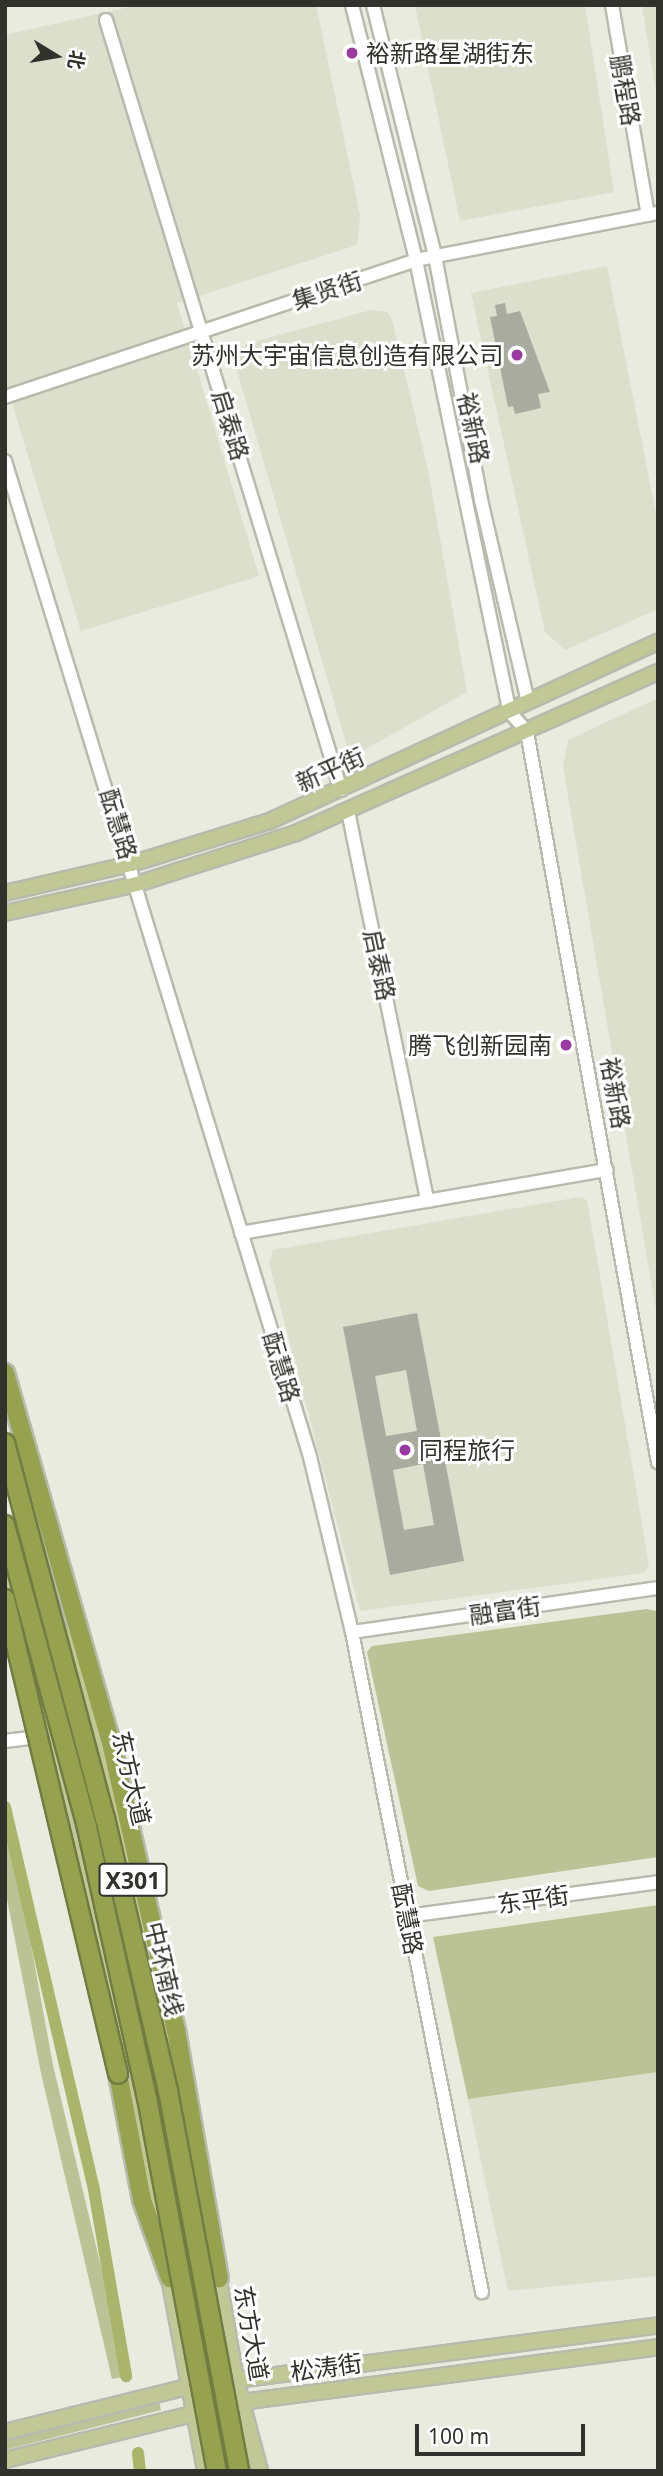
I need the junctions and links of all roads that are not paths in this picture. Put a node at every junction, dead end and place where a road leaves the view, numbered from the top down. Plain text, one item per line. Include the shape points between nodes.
1 (352, 5) edge
2 (373, 5) edge
3 (612, 5) edge
4 (106, 20) dead end
5 (653, 214) edge
6 (435, 256) junction
7 (416, 260) junction
8 (202, 331) junction
9 (5, 397) edge
10 (5, 461) edge
11 (658, 642) edge
12 (658, 672) edge
13 (528, 702) junction
14 (509, 711) junction
15 (527, 732) junction
16 (341, 790) junction
17 (348, 811) junction
18 (131, 864) junction
19 (136, 884) junction
20 (5, 893) edge
21 (5, 913) edge
22 (607, 1171) junction
23 (427, 1201) junction
24 (241, 1233) junction
25 (5, 1373) edge
26 (5, 1387) edge
27 (5, 1443) edge
28 (658, 1462) edge
29 (5, 1525) edge
30 (5, 1571) edge
31 (658, 1588) edge
32 (5, 1599) edge
33 (352, 1632) junction
34 (97, 1730) junction
35 (50, 1737) junction
36 (5, 1741) edge
37 (658, 1882) edge
38 (408, 1916) junction
39 (170, 2278) junction
40 (219, 2278) junction
41 (482, 2292) dead end
42 (658, 2325) edge
43 (658, 2347) edge
44 (236, 2379) junction
45 (191, 2386) junction
46 (242, 2402) junction
47 (196, 2411) junction
48 (5, 2431) edge
49 (5, 2460) edge
50 (205, 2471) edge
51 (217, 2471) edge
52 (239, 2471) edge
53 (260, 2471) edge

1 - 7 street, 裕新路
2 - 6 street, 裕新路
3 - 5 street, 鹏程路
4 - 8 street, 启泰路
5 - 6 street, 集贤街
6 - 7 street, 集贤街
6 - 13 street, 裕新路 via 481,500
7 - 8 street, 集贤街
7 - 14 street, 裕新路
8 - 9 street, 集贤街
8 - 16 street, 启泰路
10 - 18 street, 酝慧路
11 - 13 main road, 新平街
12 - 15 main road, 新平街
13 - 14 main road, 新平街
13 - 15 main road, 裕新路
14 - 15 street, 裕新路
14 - 16 main road, 新平街
15 - 17 main road, 新平街
15 - 22 street, 裕新路
16 - 18 main road, 新平街 via 270,821
17 - 19 main road, 新平街
17 - 23 street, 启泰路
18 - 19 street, 酝慧路
18 - 20 main road, 新平街
19 - 21 main road, 新平街
19 - 24 street, 酝慧路
22 - 23 street
22 - 28 street, 裕新路
23 - 24 street
24 - 33 street, 酝慧路 via 310,1457
25 - 40 highway via 110,1738 176,2030
26 - 34 main road, 东方大道 / X301
27 - 52 highway, 中环南线, bridge via 105,1818 168,2091
29 - 51 highway, 中环南线, bridge via 89,1836 147,2098
30 - 35 main road, X301
31 - 33 street, 融富街
32 - 39 highway, bridge via 118,2074 142,2200
33 - 38 street, 酝慧路
34 - 35 street
34 - 40 main road, 东方大道 / X301
35 - 36 street
35 - 39 main road, X301
37 - 38 street, 东平街
38 - 41 street, 酝慧路
39 - 45 main road, X301
40 - 44 main road, 东方大道 / X301
42 - 44 main road, 松涛街
43 - 46 main road, 松涛街
44 - 45 main road, 松涛街
44 - 46 main road, 东方大道 / X301
45 - 47 main road, X301
45 - 48 main road, 松涛街
46 - 47 main road, 松涛街
46 - 53 main road, 东方大道 / X301
47 - 49 main road, 松涛街
47 - 50 main road, X301

